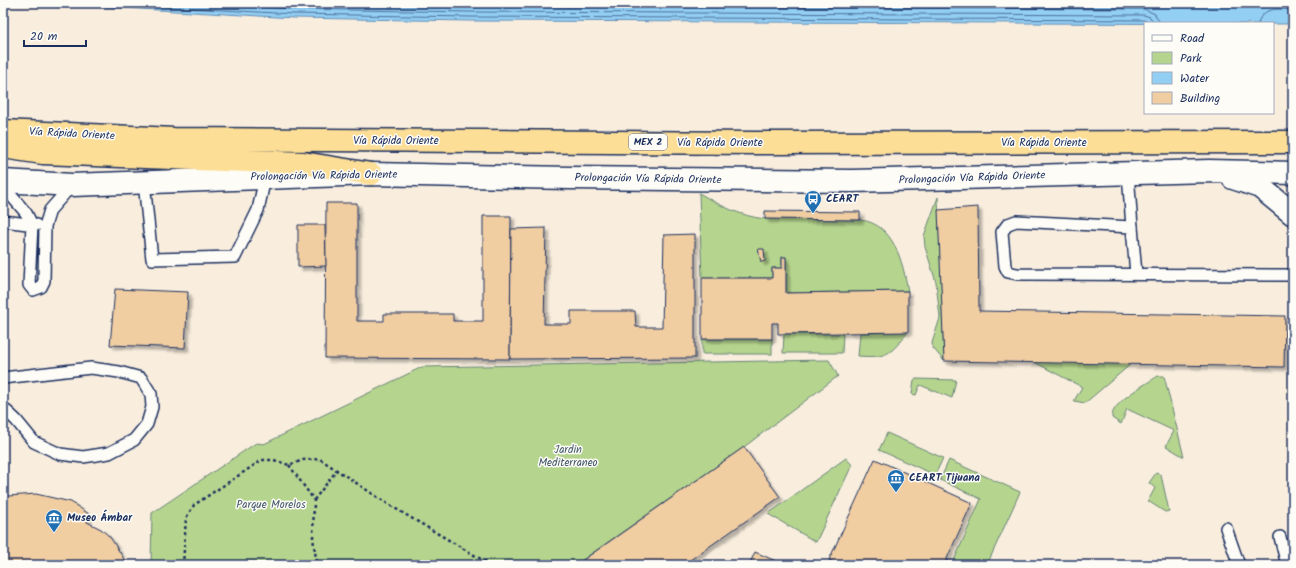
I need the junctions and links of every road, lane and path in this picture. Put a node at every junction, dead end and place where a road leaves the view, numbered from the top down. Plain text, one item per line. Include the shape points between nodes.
1 (3, 131) edge
2 (1293, 142) edge
3 (3, 148) edge
4 (1209, 171) junction
5 (1128, 173) junction
6 (1293, 173) edge
7 (371, 174) junction
8 (265, 178) junction
9 (3, 182) edge
10 (144, 182) junction
11 (72, 185) junction
12 (3, 186) edge
13 (1293, 214) edge
14 (3, 221) edge
15 (32, 225) junction
16 (45, 226) junction
17 (1132, 227) junction
18 (1136, 274) junction
19 (1293, 275) edge
20 (3, 378) edge
21 (3, 408) edge
22 (289, 465) junction
23 (337, 470) junction
24 (314, 500) junction
25 (1226, 528) dead end
26 (1280, 537) dead end
27 (183, 565) edge
28 (317, 565) edge
29 (491, 565) edge
30 (1239, 565) edge
31 (1287, 565) edge

1 - 2 highway, Vía Rápida Oriente / MEX 2 via 190,139 756,143
3 - 7 highway via 43,153 303,163
4 - 5 main road, Prolongación Vía Rápida Oriente
4 - 6 main road, Prolongación Vía Rápida Oriente
4 - 13 main road via 1244,180 1260,188
5 - 7 main road, Prolongación Vía Rápida Oriente via 852,181
5 - 17 lane
7 - 8 main road, Prolongación Vía Rápida Oriente
8 - 10 main road, Prolongación Vía Rápida Oriente
8 - 10 lane via 258,210 235,257 152,259
9 - 11 main road, Prolongación Vía Rápida Oriente
10 - 11 main road, Prolongación Vía Rápida Oriente
11 - 16 lane via 50,210
12 - 15 lane via 26,213
14 - 15 lane
15 - 16 lane
15 - 16 lane via 29,285 33,290 41,287 44,281
17 - 18 lane
17 - 18 lane via 1016,221 1008,224 1002,232 1005,266 1008,272
18 - 19 lane
20 - 21 lane via 91,368 119,372 141,378 151,394 152,407 147,424 134,440 109,453 83,457 60,454 34,442
22 - 23 path via 302,460 320,459
22 - 24 path
22 - 27 path via 274,460 262,460 194,504 186,518
23 - 24 path
23 - 29 path via 391,506
24 - 28 path via 313,538
25 - 30 lane
26 - 31 lane

